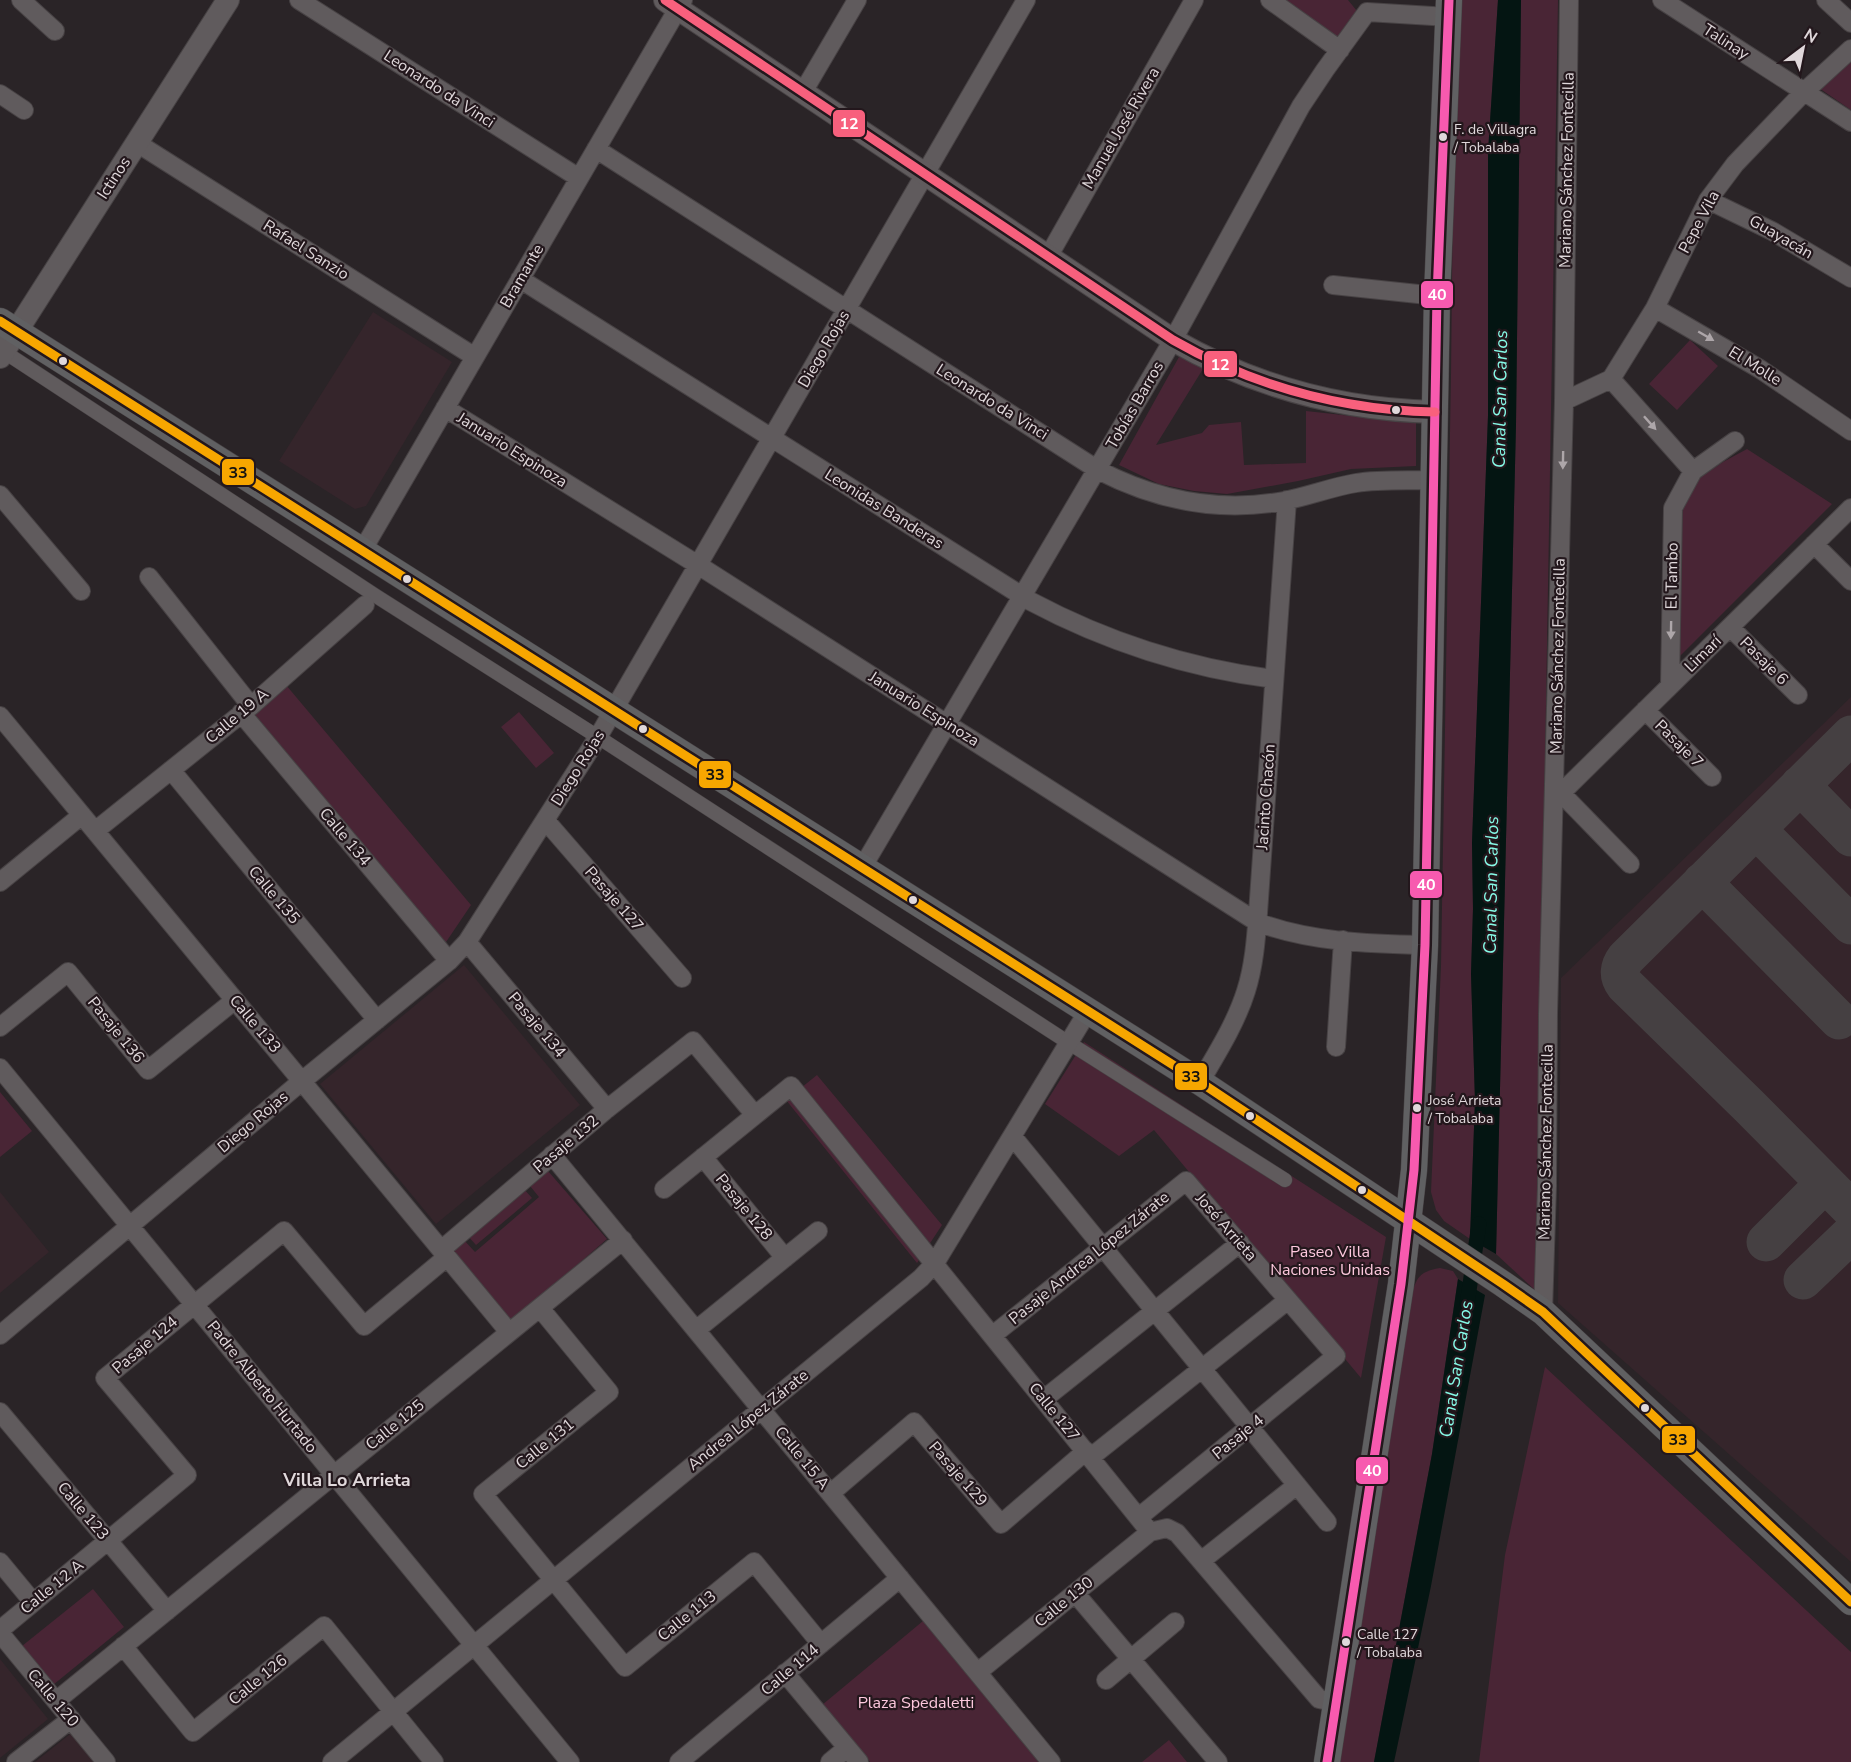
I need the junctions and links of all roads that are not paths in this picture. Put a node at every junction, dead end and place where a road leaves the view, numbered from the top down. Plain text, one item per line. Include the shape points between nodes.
1 (21, 0) edge
2 (228, 0) edge
3 (299, 0) edge
4 (857, 0) edge
5 (1026, 0) edge
6 (1194, 0) edge
7 (1270, 0) edge
8 (1569, 0) edge
9 (1662, 0) edge
10 (1826, 0) edge
11 (675, 3) edge
12 (40, 6) edge
13 (1364, 6) edge
14 (1449, 8) edge
15 (1851, 23) edge
16 (55, 31) dead end
17 (1851, 49) edge
18 (1340, 50) junction
19 (803, 92) junction
20 (1804, 92) junction
21 (0, 94) edge
22 (24, 110) dead end
23 (1851, 123) edge
24 (137, 143) junction
25 (596, 149) junction
26 (926, 175) junction
27 (579, 178) junction
28 (1708, 200) junction
29 (1048, 257) junction
30 (1851, 278) edge
31 (520, 279) junction
32 (1333, 285) dead end
33 (1437, 296) junction
34 (1655, 308) junction
35 (847, 310) junction
36 (5, 340) edge
37 (1173, 340) junction
38 (475, 357) junction
39 (1611, 379) junction
40 (1564, 401) junction
41 (445, 408) junction
42 (1435, 412) junction
43 (1851, 431) edge
44 (772, 438) junction
45 (1736, 441) dead end
46 (1098, 470) junction
47 (1693, 471) junction
48 (1434, 480) junction
49 (0, 495) edge
50 (1287, 500) junction
51 (1851, 508) edge
52 (1814, 544) junction
53 (362, 551) junction
54 (698, 566) junction
55 (149, 577) dead end
56 (1851, 581) edge
57 (81, 591) dead end
58 (1023, 597) junction
59 (371, 601) junction
60 (1730, 627) junction
61 (1274, 679) junction
62 (1670, 686) junction
63 (1798, 695) dead end
64 (246, 709) junction
65 (1645, 710) junction
66 (613, 711) junction
67 (0, 716) edge
68 (947, 724) junction
69 (598, 737) junction
70 (171, 770) junction
71 (1712, 777) dead end
72 (1558, 796) junction
73 (82, 815) junction
74 (546, 821) junction
75 (95, 831) junction
76 (1630, 864) dead end
77 (862, 868) junction
78 (0, 882) edge
79 (1257, 922) junction
80 (1343, 940) junction
81 (467, 942) junction
82 (1425, 945) junction
83 (449, 961) junction
84 (682, 978) dead end
85 (235, 1000) junction
86 (1088, 1011) junction
87 (377, 1020) junction
88 (0, 1027) edge
89 (1069, 1043) junction
90 (1336, 1047) dead end
91 (0, 1068) edge
92 (302, 1081) junction
93 (1200, 1082) junction
94 (791, 1086) joint
95 (607, 1109) junction
96 (755, 1115) junction
97 (1013, 1137) junction
98 (552, 1155) junction
99 (703, 1157) junction
100 (1285, 1180) dead end
101 (1186, 1181) joint
102 (664, 1189) dead end
103 (1410, 1221) junction
104 (130, 1226) junction
105 (284, 1231) joint
106 (818, 1231) dead end
107 (623, 1240) junction
108 (1240, 1243) junction
109 (1103, 1247) junction
110 (444, 1253) junction
111 (785, 1258) junction
112 (935, 1263) junction
113 (1288, 1300) junction
114 (194, 1304) junction
115 (540, 1308) junction
116 (1155, 1311) junction
117 (1543, 1312) junction
118 (696, 1330) junction
119 (509, 1332) junction
120 (0, 1335) edge
121 (993, 1335) junction
122 (1336, 1356) joint
123 (1202, 1368) junction
124 (1044, 1399) junction
125 (762, 1409) junction
126 (0, 1412) edge
127 (1250, 1427) junction
128 (1088, 1454) junction
129 (334, 1475) junction
130 (187, 1476) joint
131 (1297, 1485) junction
132 (831, 1493) junction
133 (1327, 1522) dead end
134 (1144, 1525) junction
135 (108, 1541) junction
136 (1201, 1561) junction
137 (0, 1562) edge
138 (900, 1578) junction
139 (554, 1580) junction
140 (1075, 1593) junction
141 (33, 1602) junction
142 (1851, 1602) edge
143 (167, 1611) junction
144 (1175, 1622) dead end
145 (0, 1631) edge
146 (821, 1644) junction
147 (123, 1646) junction
148 (474, 1646) junction
149 (1130, 1660) junction
150 (978, 1672) junction
151 (785, 1673) junction
152 (1106, 1680) dead end
153 (56, 1701) junction
154 (1337, 1702) junction
155 (393, 1712) junction
156 (71, 1719) junction
157 (847, 1748) junction
158 (16, 1762) edge
159 (106, 1762) edge
160 (332, 1762) edge
161 (434, 1762) edge
162 (570, 1762) edge
163 (679, 1762) edge
164 (830, 1762) edge
165 (859, 1762) edge
166 (1051, 1762) edge
167 (1218, 1762) edge
168 (1327, 1762) edge

1 - 12 street
2 - 24 street, Ictinos
3 - 27 street, Leonardo da Vinci
4 - 19 street
5 - 26 street, Diego Rojas
6 - 29 street, Manuel José Rivera
7 - 18 street
8 - 40 street, Mariano Sánchez Fontecilla
9 - 20 street, Talinay
10 - 15 street
11 - 19 street
11 - 25 street, Bramante
12 - 16 street
13 - 14 street, Tobías Barros
13 - 18 street, Tobías Barros
14 - 33 main road
17 - 20 street, Pepe Vila
18 - 37 street, Tobías Barros via 1301,106
19 - 26 street
20 - 23 street, Talinay
20 - 28 street, Pepe Vila via 1735,164
21 - 22 street
24 - 36 street, Ictinos
24 - 38 street, Rafael Sanzio
25 - 27 street, Bramante
25 - 35 street, Leonardo da Vinci
26 - 29 street
26 - 35 street, Diego Rojas
27 - 31 street, Bramante
28 - 30 street, Guayacán via 1772,231
28 - 34 street, Pepe Vila
29 - 37 street
31 - 38 street, Bramante
31 - 44 street, Leonidas Banderas
32 - 33 street
33 - 42 main road
34 - 39 street, Pepe Vila
34 -> 43 street, El Molle via 1760,369
35 - 44 street, Diego Rojas
35 - 46 street, Leonardo da Vinci
36 - 53 main road
36 - 59 street
37 - 42 street via 1240,374 1300,394 1367,408
37 - 46 street, Tobías Barros
38 - 41 street, Bramante
39 - 40 street
39 -> 47 street
40 -> 72 street, Mariano Sánchez Fontecilla
41 - 53 street, Bramante
41 - 54 street, Januario Espinoza
42 - 48 main road
44 - 54 street, Diego Rojas
44 - 58 street, Leonidas Banderas
45 - 47 street, El Tambo
46 - 50 street, Leonardo da Vinci via 1146,491 1193,502 1242,506
46 - 58 street, Tobías Barros
47 -> 62 street, El Tambo via 1673,507
48 - 50 street, Leonardo da Vinci via 1360,483
48 - 82 main road
49 - 57 street
50 - 61 street, Jacinto Chacón
51 - 52 street, Limarí
52 - 56 street
52 - 60 street, Limarí
53 - 66 main road
54 - 66 street, Diego Rojas
54 - 68 street, Januario Espinoza
55 - 64 street, Calle 134
58 - 61 street, Leonidas Banderas via 1138,649 1205,668
58 - 68 street, Tobías Barros
59 - 64 street, Calle 19 A
59 - 69 street
60 - 62 street, Limarí
60 - 63 street, Pasaje 6
61 - 79 street, Jacinto Chacón
62 - 65 street, Limarí
64 - 70 street, Calle 19 A
64 - 83 street, Calle 134
65 - 71 street, Pasaje 7
65 - 72 street, Limarí
66 - 69 street, Diego Rojas
66 - 77 main road
67 - 73 street, Calle 133
68 - 77 street, Tobías Barros
68 - 79 street, Januario Espinoza
69 - 74 street, Diego Rojas
69 - 89 street
70 - 75 street, Calle 19 A
70 - 87 street, Calle 135
72 - 76 street
72 - 117 street, Mariano Sánchez Fontecilla via 1548,1014
73 - 75 street, Calle 133
73 - 78 street
74 - 81 street, Diego Rojas
74 - 84 street, Pasaje 127
75 - 85 street, Calle 133
77 - 86 main road
79 - 80 street, Januario Espinoza via 1283,931
79 - 93 street, Jacinto Chacón via 1250,974 1240,1008
80 - 82 street, Januario Espinoza
80 - 90 street
81 - 83 street, Diego Rojas
81 - 95 street, Pasaje 134
82 - 103 main road
83 - 87 street, Diego Rojas
85 - 88 street, Pasaje 136 via 148,1070 68,972
85 - 92 street, Calle 133
86 - 89 street, Andrea López Zárate
86 - 93 main road
87 - 92 street, Diego Rojas
89 - 97 street, Andrea López Zárate
89 - 100 street
91 - 104 street, Padre Alberto Hurtado
92 - 104 street, Diego Rojas
92 - 110 street, Calle 133
93 - 103 main road
94 - 96 street, Pasaje 128
94 - 112 street, Calle 127
95 - 96 street, Pasaje 132 via 693,1041
95 - 98 street, Pasaje 132
96 - 99 street, Pasaje 128
97 - 109 street
97 - 112 street, Andrea López Zárate
98 - 107 street, Calle 15 A
98 - 110 street, Pasaje 132
99 - 102 street, Pasaje 128
99 - 111 street, Pasaje 128
101 - 108 street, José Arrieta
101 - 109 street, Pasaje Andrea López Zárate
103 - 117 main road
103 - 154 main road
104 - 114 street, Padre Alberto Hurtado
104 - 120 street, Diego Rojas
105 - 110 street, Pasaje 132 via 364,1326
105 - 114 street, Pasaje 124
106 - 111 street
107 - 115 street, Calle 125
107 - 118 street, Calle 15 A
108 - 113 street, José Arrieta
108 - 116 street
109 - 116 street
109 - 121 street, Pasaje Andrea López Zárate
110 - 119 street, Calle 133
111 - 118 street
112 - 121 street, Calle 127
112 - 125 street, Andrea López Zárate
113 - 122 street, José Arrieta
113 - 123 street, Pasaje 129
114 - 129 street, Padre Alberto Hurtado
114 - 130 street, Pasaje 124 via 105,1378
115 - 119 street, Calle 125
115 - 139 street, Calle 131 via 609,1392 483,1494
116 - 123 street
116 - 124 street
117 - 142 main road
118 - 125 street, Calle 15 A
119 - 129 street, Calle 125
121 - 124 street, Calle 127
122 - 127 street, Pasaje 4
123 - 127 street
123 - 128 street, Pasaje 129
124 - 128 street, Calle 127
125 - 132 street, Calle 15 A
125 - 139 street, Andrea López Zárate
126 - 135 street, Calle 123
127 - 131 street
127 - 134 street, Pasaje 4
128 - 132 street, Pasaje 129 via 1001,1524 914,1422
128 - 134 street, Calle 127
129 - 143 street, Calle 125
129 - 148 street, Padre Alberto Hurtado
130 - 135 street, Calle 12 A
131 - 133 street
131 - 136 street
132 - 138 street, Calle 15 A
134 - 136 street via 1177,1533
134 - 140 street, Calle 130
135 - 141 street, Calle 12 A
135 - 143 street, Calle 123
136 - 154 street via 1319,1699
137 - 141 street
138 - 146 street, Calle 114
138 - 150 street, Calle 15 A
139 - 146 street, Calle 113 via 625,1667 754,1562
139 - 148 street, Andrea López Zárate
140 - 149 street
140 - 150 street, Calle 130
141 - 145 street, Calle 12 A
143 - 147 street, Calle 125
144 - 149 street
145 - 153 street, Calle 120
146 - 151 street, Calle 114
147 - 153 street, Calle 125
147 - 155 street, Calle 126 via 193,1732 324,1626
148 - 155 street, Andrea López Zárate
148 - 162 street, Padre Alberto Hurtado
149 - 152 street
149 - 167 street
150 - 166 street, Calle 15 A
151 - 157 street
151 - 163 street, Calle 114
153 - 156 street, Calle 120
154 - 168 main road
155 - 160 street, Andrea López Zárate
155 - 161 street
156 - 158 street
156 - 159 street, Calle 120
157 - 164 street
157 - 165 street

